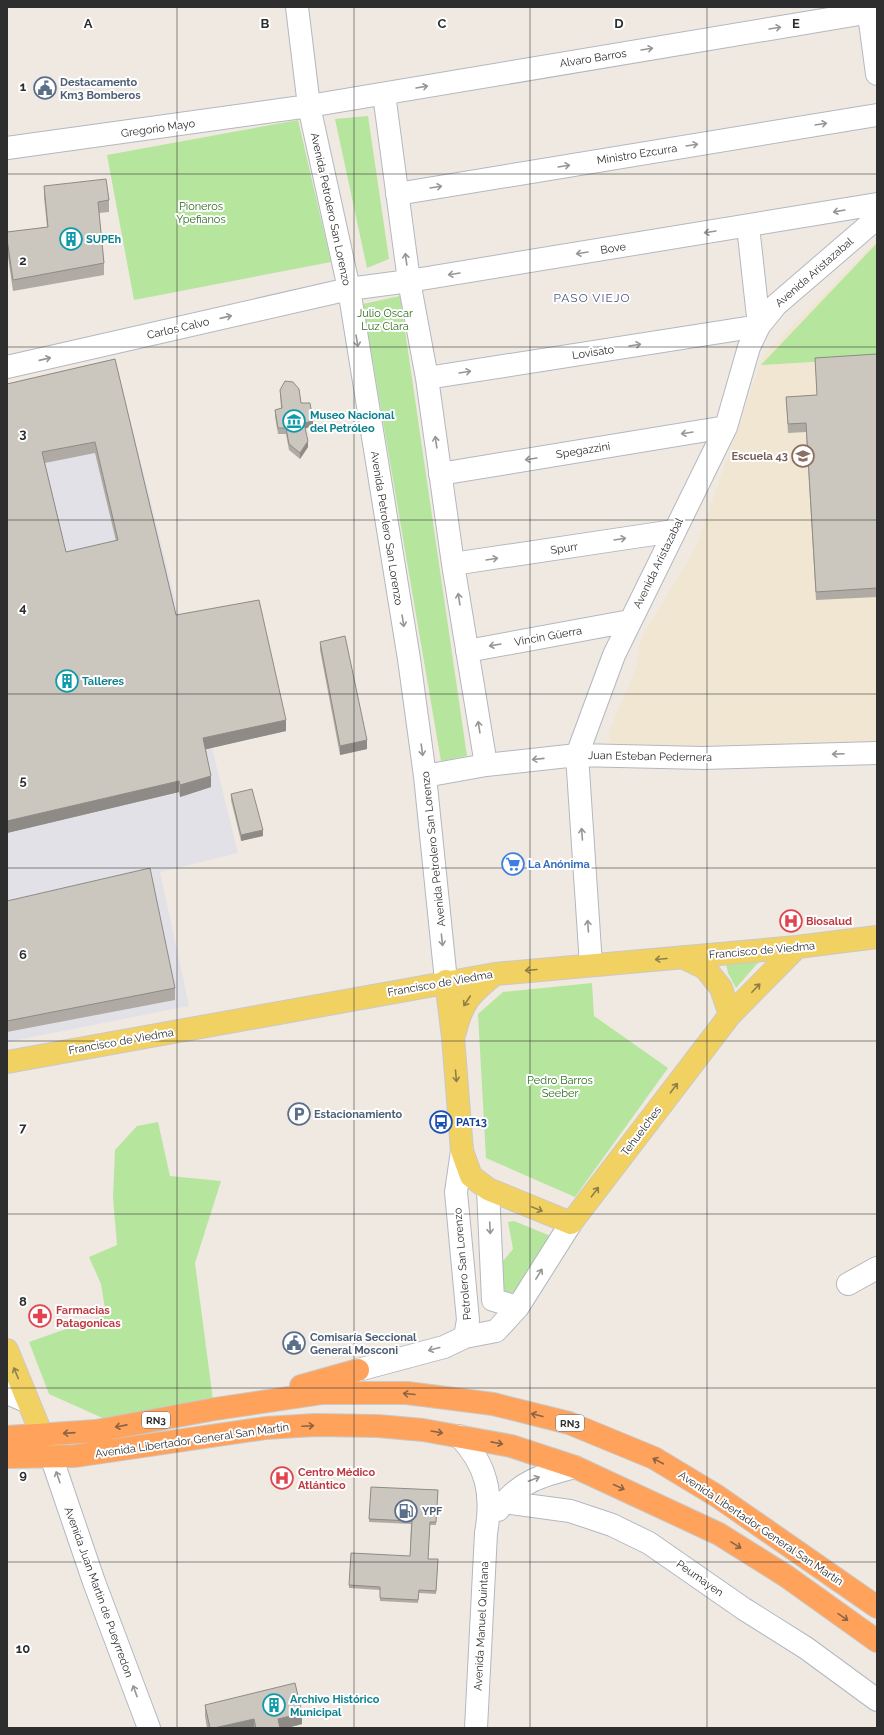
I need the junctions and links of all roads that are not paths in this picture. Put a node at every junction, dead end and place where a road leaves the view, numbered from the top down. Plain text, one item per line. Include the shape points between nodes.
1 (297, 7) edge
2 (871, 10) edge
3 (877, 74) edge
4 (384, 94) junction
5 (309, 106) junction
6 (877, 115) edge
7 (7, 148) edge
8 (397, 194) junction
9 (877, 204) edge
10 (877, 218) edge
11 (748, 226) junction
12 (410, 281) junction
13 (349, 288) junction
14 (759, 326) junction
15 (7, 367) edge
16 (427, 378) junction
17 (726, 427) junction
18 (440, 474) junction
19 (674, 531) junction
20 (453, 564) junction
21 (630, 621) junction
22 (467, 651) junction
23 (877, 753) edge
24 (577, 755) junction
25 (486, 765) junction
26 (425, 776) junction
27 (877, 937) edge
28 (797, 947) junction
29 (682, 957) junction
30 (591, 965) junction
31 (495, 974) junction
32 (446, 981) junction
33 (730, 1015) junction
34 (453, 1038) junction
35 (7, 1062) edge
36 (462, 1150) junction
37 (488, 1189) junction
38 (572, 1223) junction
39 (877, 1268) edge
40 (848, 1284) dead end
41 (518, 1307) junction
42 (465, 1337) junction
43 (7, 1350) edge
44 (358, 1370) joint
45 (7, 1394) edge
46 (28, 1402) junction
47 (215, 1409) junction
48 (42, 1435) junction
49 (459, 1436) junction
50 (7, 1437) edge
51 (50, 1456) junction
52 (7, 1457) edge
53 (575, 1466) junction
54 (503, 1502) junction
55 (488, 1523) junction
56 (877, 1607) edge
57 (877, 1641) edge
58 (877, 1700) edge
59 (149, 1728) edge
60 (476, 1728) edge

1 - 5 street, Avenida Petrolero San Lorenzo
2 - 3 street
4 -> 2 street, Alvaro Barros
4 - 5 street, Alvaro Barros
4 - 8 street
5 - 7 street, Gregorio Mayo
5 - 13 street, Avenida Petrolero San Lorenzo
8 -> 6 street, Ministro Ezcurra
12 -> 8 street
9 -> 11 street, Bove
10 - 14 street, Avenida Aristazabal via 776,305
11 -> 12 street, Bove
11 - 14 street
12 - 13 street, Bove
12 - 16 street
15 -> 13 street, Carlos Calvo
13 -> 26 street, Avenida Petrolero San Lorenzo via 409,659
16 -> 14 street, Lovisato
14 - 17 street, Avenida Aristazabal via 749,347
18 -> 16 street
17 -> 18 street, Spegazzini
17 - 19 street, Avenida Aristazabal
18 - 20 street
20 -> 19 street, Spurr
19 - 21 street, Avenida Aristazabal
22 -> 20 street
21 -> 22 street, Vincin Güerra
21 - 24 street, Avenida Aristazabal via 614,655
25 -> 22 street
23 -> 24 street, Juan Esteban Pedernera via 703,758
24 -> 25 street, Juan Esteban Pedernera
30 -> 24 street, Avenida Aristazabal
25 - 26 street, Juan Esteban Pedernera
26 -> 32 street, Avenida Petrolero San Lorenzo
27 - 28 main road, Francisco de Viedma
28 - 29 main road, Francisco de Viedma
33 -> 28 main road, Tehuelches
29 -> 30 main road, Francisco de Viedma
29 - 33 main road via 705,968 721,988
30 -> 31 main road, Francisco de Viedma
31 - 32 main road, Francisco de Viedma
31 -> 34 main road via 474,990 460,1012
32 - 34 main road, Petrolero San Lorenzo
32 - 35 main road, Francisco de Viedma
38 -> 33 main road, Tehuelches
34 -> 36 main road, Petrolero San Lorenzo
36 - 37 main road, Petrolero San Lorenzo via 471,1176
36 - 42 street, Petrolero San Lorenzo via 456,1192 468,1320
37 -> 38 main road, Petrolero San Lorenzo
37 -> 41 street via 493,1300
41 -> 38 street, Tehuelches
39 - 40 street
41 - 42 street, Tehuelches via 496,1331
42 -> 44 street, Petrolero San Lorenzo via 444,1347
46 -> 43 main road
44 - 47 highway
45 - 46 street
46 - 48 main road
47 -> 48 highway, Avenida Libertador General San Martín / RN3 via 96,1431
56 -> 47 highway, Avenida Libertador General San Martín / RN3 via 677,1471 654,1458 569,1423 493,1404 407,1393 322,1393
48 - 50 highway, Avenida Libertador General San Martín / RN3
48 - 51 main road
51 -> 49 highway, Avenida Libertador General San Martín / RN3 via 75,1456 266,1428 378,1426
49 -> 53 highway, Avenida Libertador General San Martín / RN3 via 511,1446
49 - 55 street, Avenida Manuel Quintana via 483,1469 490,1507
51 - 52 highway, Avenida Libertador General San Martín / RN3
59 -> 51 street, Avenida Juan Martin de Pueyrredon
54 -> 53 street via 528,1481
53 -> 57 highway, Avenida Libertador General San Martín / RN3 via 719,1534 786,1576
54 - 55 street
54 - 58 street, Peumayen via 570,1511 612,1525 649,1543 744,1609 806,1648
55 - 60 street, Avenida Manuel Quintana

